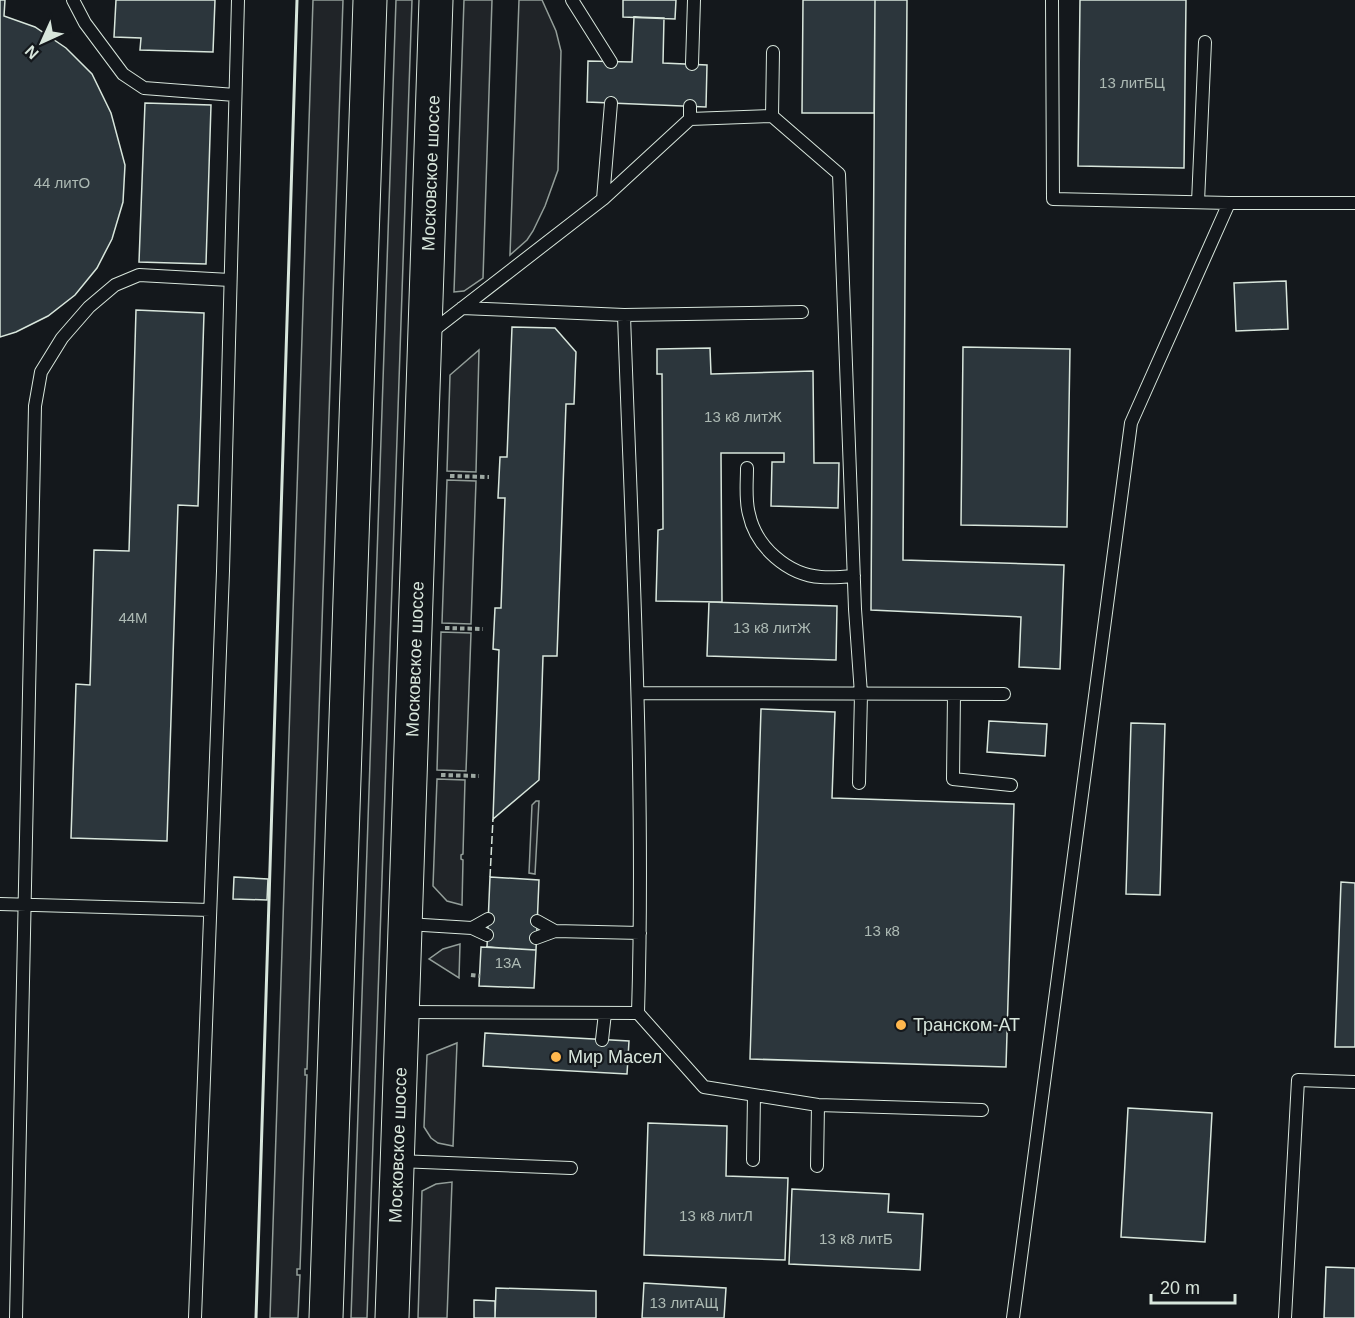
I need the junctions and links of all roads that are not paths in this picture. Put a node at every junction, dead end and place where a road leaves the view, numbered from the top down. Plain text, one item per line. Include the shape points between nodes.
1 (73, 0) edge
2 (238, 0) edge
3 (370, 0) edge
4 (436, 0) edge
5 (572, 0) edge
6 (694, 0) edge
7 (1052, 0) edge
8 (1205, 42) dead end
9 (773, 52) dead end
10 (611, 62) dead end
11 (692, 64) dead end
12 (235, 95) junction
13 (610, 103) dead end
14 (690, 106) dead end
15 (772, 116) junction
16 (690, 119) junction
17 (603, 199) junction
18 (1198, 202) junction
19 (1229, 203) junction
20 (1355, 203) edge
21 (230, 280) junction
22 (462, 308) junction
23 (802, 312) dead end
24 (624, 315) junction
25 (426, 335) junction
26 (747, 468) dead end
27 (854, 576) junction
28 (638, 693) junction
29 (861, 694) junction
30 (954, 694) junction
31 (1004, 694) dead end
32 (859, 783) dead end
33 (1011, 785) dead end
34 (0, 904) edge
35 (25, 905) junction
36 (210, 910) junction
37 (488, 919) dead end
38 (537, 921) dead end
39 (406, 924) junction
40 (472, 928) junction
41 (555, 931) junction
42 (640, 933) junction
43 (488, 935) dead end
44 (536, 938) dead end
45 (403, 1012) junction
46 (605, 1013) junction
47 (638, 1013) junction
48 (602, 1040) dead end
49 (1355, 1082) edge
50 (754, 1095) junction
51 (818, 1105) junction
52 (982, 1110) dead end
53 (753, 1160) dead end
54 (398, 1161) junction
55 (817, 1166) dead end
56 (570, 1168) dead end
57 (16, 1318) edge
58 (195, 1318) edge
59 (326, 1318) edge
60 (392, 1318) edge
61 (1013, 1318) edge
62 (1286, 1318) edge

1 - 12 lane via 123,74 144,88
2 - 12 lane
3 - 59 main road
4 - 25 main road, Московское шоссе
5 - 10 lane
6 - 11 lane
7 - 18 lane via 1053,199
8 - 18 lane
9 - 15 lane
12 - 21 lane
13 - 17 lane
14 - 16 lane
15 - 16 lane
15 - 27 lane via 839,174
16 - 17 lane
17 - 22 lane
18 - 19 lane
19 - 20 lane
19 - 61 lane via 1131,423
21 - 35 lane via 140,275 114,285 62,338 41,372 35,406
21 - 36 lane
22 - 24 lane
22 - 25 lane
23 - 24 lane
24 - 28 lane
25 - 39 main road, Московское шоссе
26 - 27 lane via 748,514 757,537 774,557 797,571 820,577
27 - 29 lane
28 - 29 lane
28 - 42 lane
29 - 30 lane
29 - 32 lane
30 - 31 lane
30 - 33 lane via 953,779
34 - 35 lane
35 - 36 lane
35 - 57 lane
36 - 58 lane
37 - 40 lane
38 - 41 lane
39 - 40 lane
39 - 45 main road, Московское шоссе
40 - 43 lane
41 - 42 lane
41 - 44 lane
42 - 47 lane
45 - 46 lane
45 - 54 main road, Московское шоссе
46 - 47 lane
46 - 48 lane
47 - 50 lane via 704,1088
49 - 62 lane via 1298,1080
50 - 51 lane
50 - 53 lane
51 - 52 lane
51 - 55 lane
54 - 56 lane
54 - 60 main road, Московское шоссе

